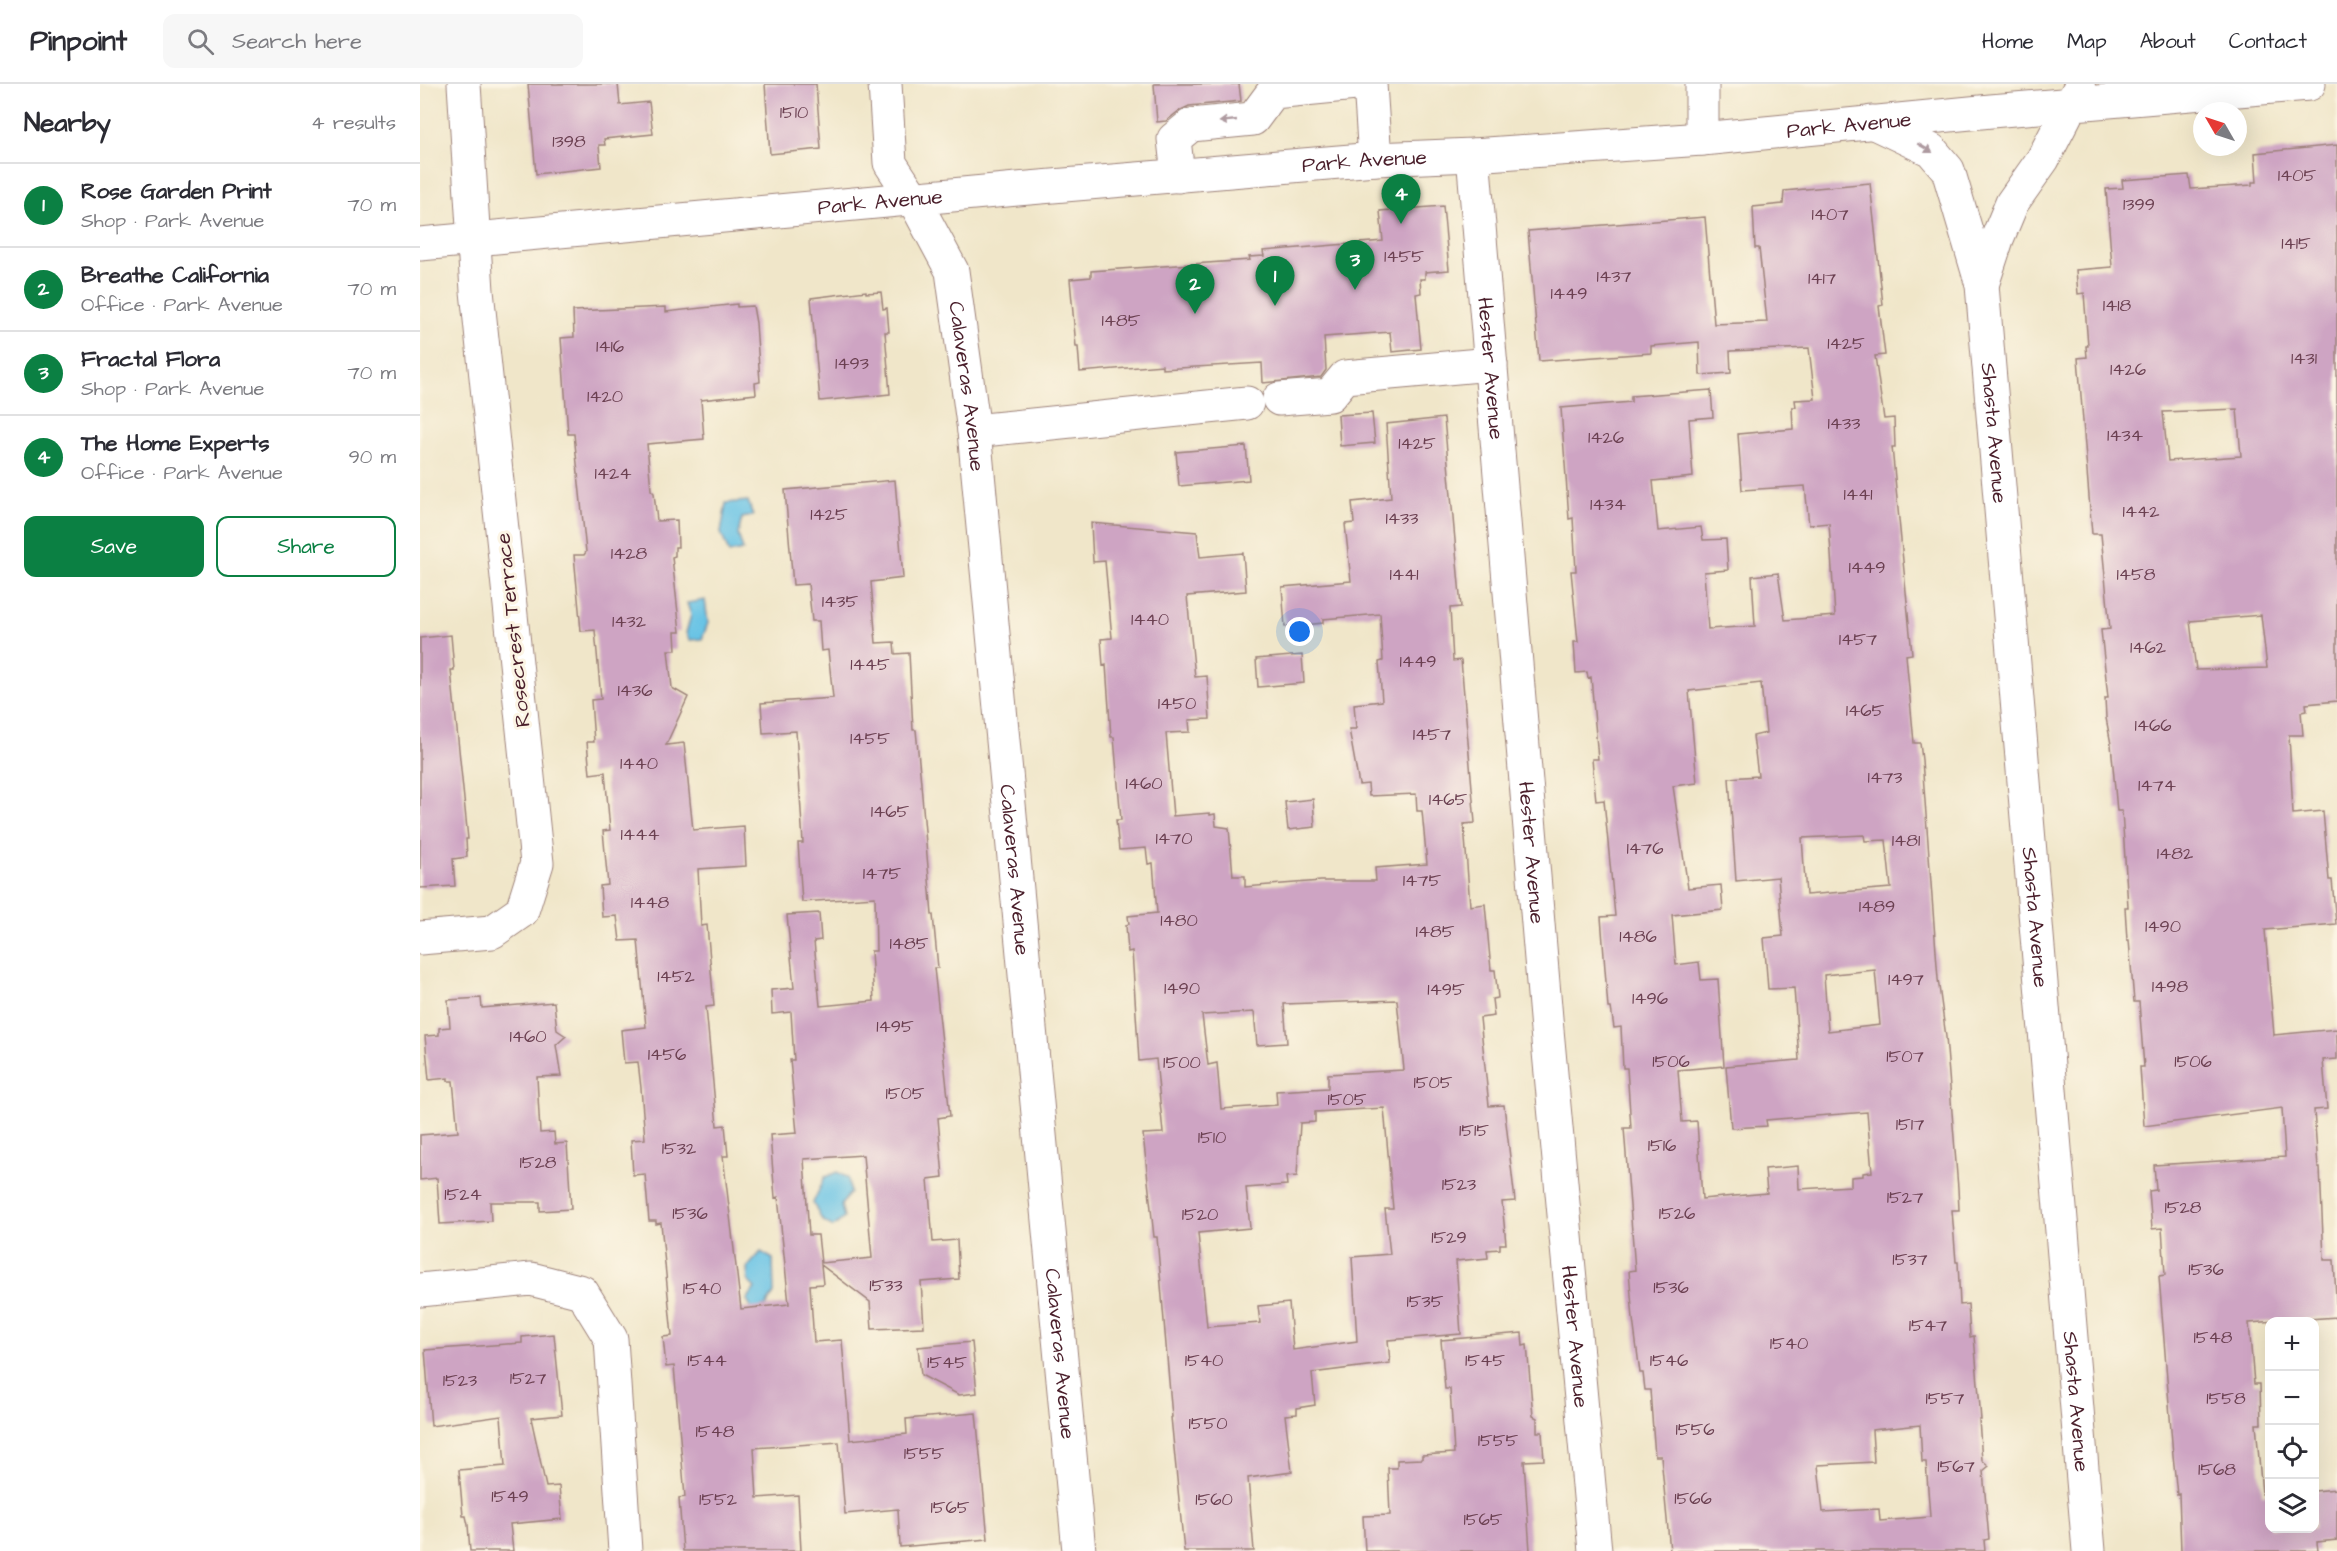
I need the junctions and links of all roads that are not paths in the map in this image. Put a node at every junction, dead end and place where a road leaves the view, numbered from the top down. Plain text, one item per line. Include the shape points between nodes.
1 (464, 84) edge
2 (885, 84) edge
3 (1356, 84) edge
4 (1370, 84) edge
5 (1702, 84) edge
6 (2309, 84) edge
7 (2217, 88) edge
8 (2075, 94) edge
9 (1872, 122) junction
10 (1702, 139) junction
11 (1473, 155) junction
12 (1375, 159) junction
13 (1178, 176) junction
14 (913, 198) junction
15 (473, 239) junction
16 (420, 244) edge
17 (1982, 285) junction
18 (1491, 364) junction
19 (1279, 399) dead end
20 (1247, 403) dead end
21 (974, 431) junction
22 (420, 938) edge
23 (420, 1290) edge
24 (625, 1551) edge
25 (1079, 1551) edge
26 (1595, 1551) edge
27 (2089, 1551) edge

1 - 15 street, Rosecrest Terrace
2 - 14 street, Calaveras Avenue via 890,163
3 -> 13 street via 1273,93 1253,119 1191,125 1174,139
4 - 12 street
5 - 10 street
6 - 7 street, Park Avenue
7 - 8 street, Park Avenue
8 - 9 street, Park Avenue
8 - 17 street, Shasta Avenue via 2043,159 2012,203
9 - 10 street, Park Avenue
9 -> 17 street, Shasta Avenue via 1931,150 1948,171
10 - 11 street, Park Avenue
11 - 12 street, Park Avenue
11 - 18 street, Hester Avenue
12 - 13 street, Park Avenue
13 - 14 street, Park Avenue
14 - 15 street, Park Avenue
14 - 21 street, Calaveras Avenue via 952,271
15 - 16 street, Park Avenue
15 - 22 street, Rosecrest Terrace via 537,863 522,911 492,932
17 - 27 street, Shasta Avenue
18 - 19 street via 1345,377 1330,395
18 - 26 street, Hester Avenue
20 - 21 street
21 - 25 street, Calaveras Avenue
23 - 24 street via 531,1280 582,1292 611,1339

